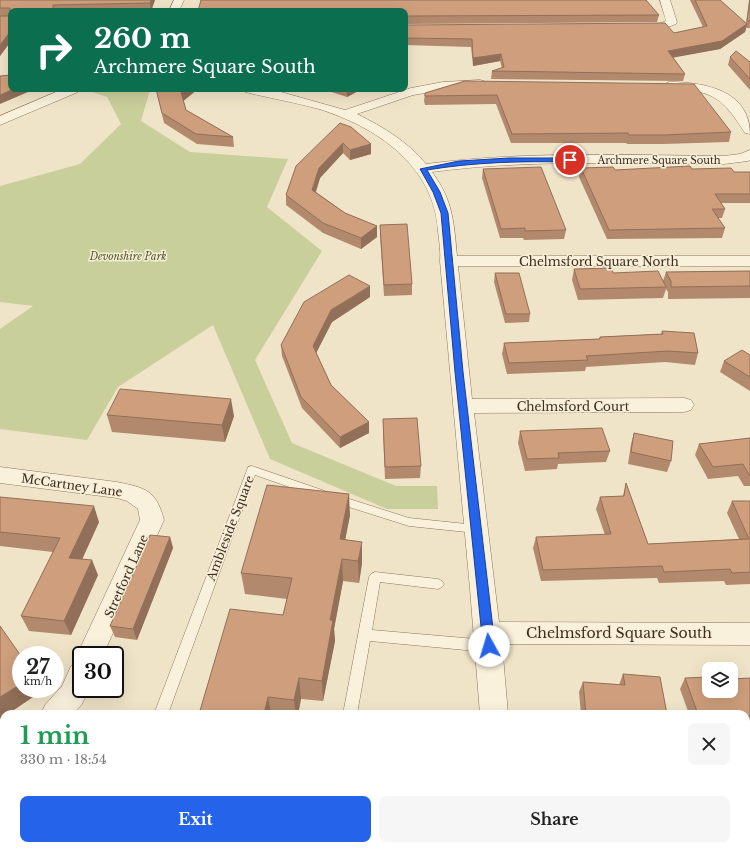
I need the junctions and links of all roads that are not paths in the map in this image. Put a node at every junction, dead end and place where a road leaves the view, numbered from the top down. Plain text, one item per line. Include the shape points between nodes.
1 (665, 0) edge
2 (624, 28) edge
3 (496, 84) edge
4 (655, 86) edge
5 (408, 91) edge
6 (67, 92) edge
7 (263, 92) edge
8 (405, 92) edge
9 (346, 114) junction
10 (0, 121) edge
11 (750, 130) edge
12 (750, 154) edge
13 (423, 169) junction
14 (448, 261) junction
15 (750, 261) edge
16 (684, 405) dead end
17 (463, 406) junction
18 (0, 475) edge
19 (142, 498) joint
20 (476, 529) junction
21 (438, 584) dead end
22 (750, 634) edge
23 (365, 635) junction
24 (488, 639) junction
25 (94, 646) edge
26 (72, 695) edge
27 (59, 710) edge
28 (162, 710) edge
29 (351, 710) edge
30 (494, 710) edge

1 - 2 street via 672,19 668,25
3 - 5 street via 425,87
4 - 11 street via 694,87 722,96 730,102
6 - 10 street
7 - 9 street via 314,103
8 - 9 street
9 - 13 street via 387,135
12 - 13 street, Archmere Square South via 743,158 724,160 509,160 459,163
13 - 14 street via 445,213
14 - 15 street, Chelmsford Square North
14 - 17 street
16 - 17 street, Chelmsford Court
17 - 20 street
18 - 19 street, McCartney Lane via 117,490
19 - 25 street, Stretford Lane via 148,504 152,520
20 - 24 street
20 - 28 lane, Ambleside Square via 409,522 252,470
21 - 23 lane via 375,577
22 - 24 street, Chelmsford Square South
23 - 24 lane
23 - 29 lane
24 - 30 street
26 - 27 street

